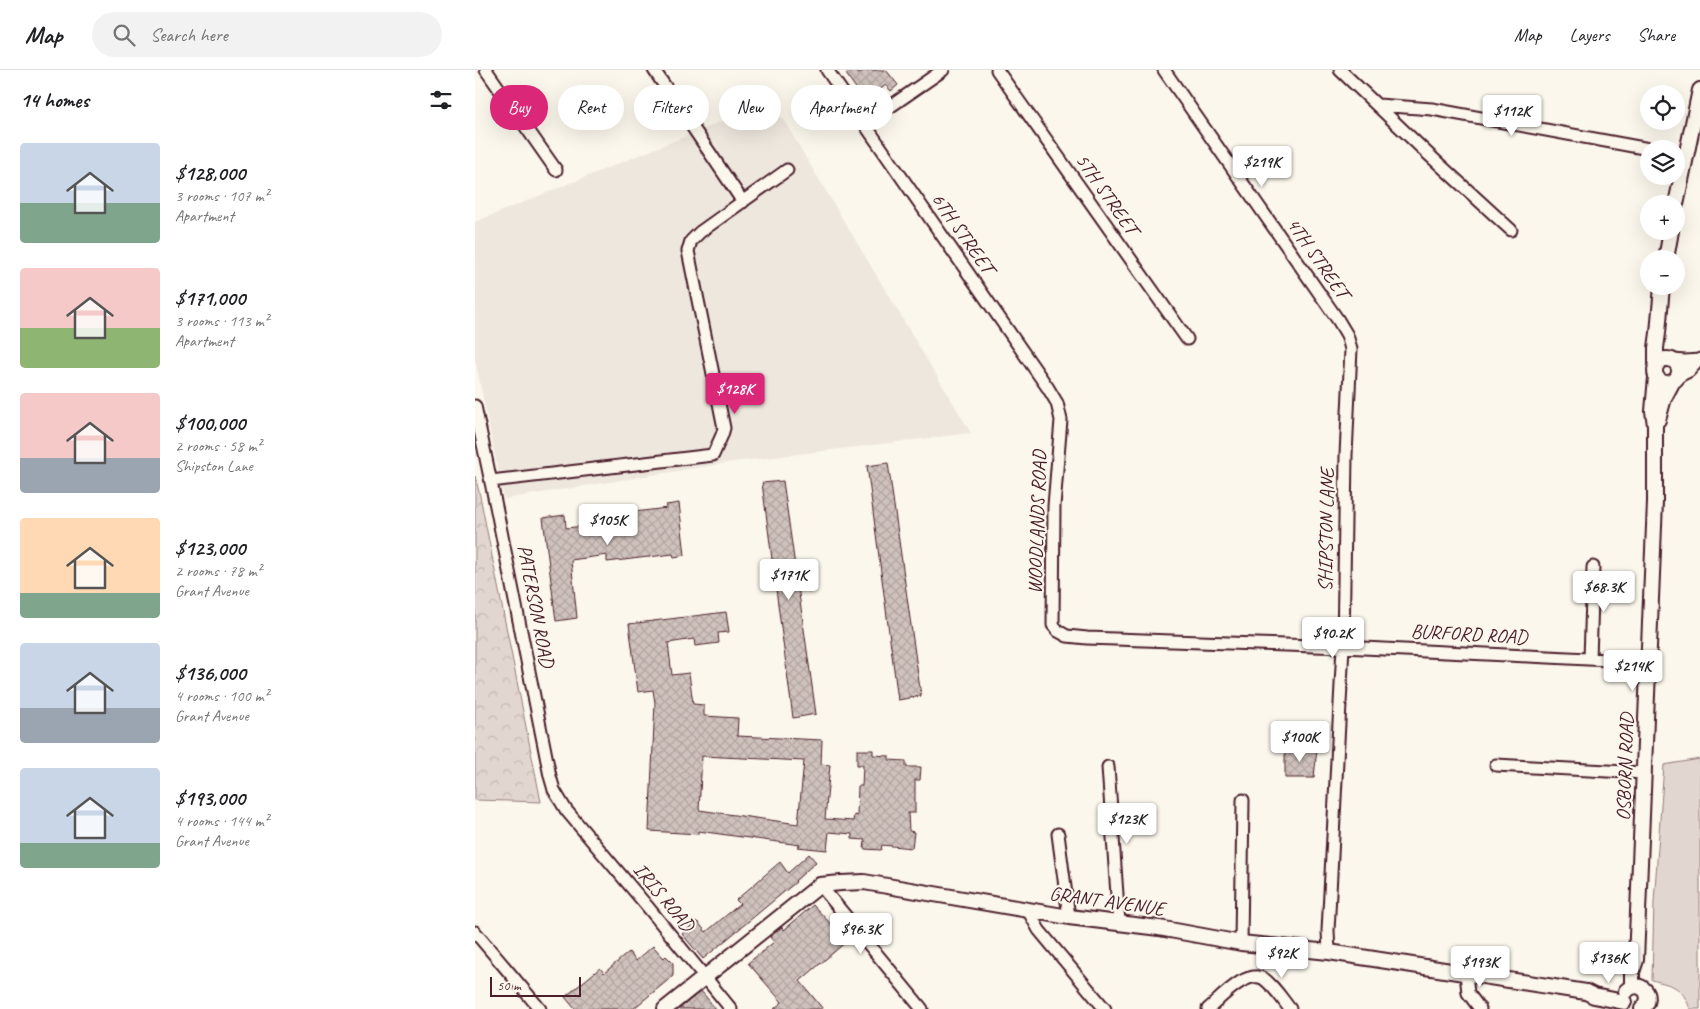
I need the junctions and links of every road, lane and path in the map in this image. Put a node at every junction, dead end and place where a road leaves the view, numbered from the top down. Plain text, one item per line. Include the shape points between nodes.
1 (487, 70) edge
2 (655, 70) edge
3 (827, 70) edge
4 (943, 70) edge
5 (997, 70) edge
6 (1164, 70) edge
7 (1340, 70) edge
8 (838, 85) edge
9 (1700, 90) edge
10 (893, 105) edge
11 (1378, 105) junction
12 (869, 130) edge
13 (1685, 141) edge
14 (1640, 147) edge
15 (556, 170) dead end
16 (787, 170) dead end
17 (743, 202) junction
18 (1511, 230) dead end
19 (1661, 295) edge
20 (1338, 320) joint
21 (1187, 339) dead end
22 (1700, 360) edge
23 (1663, 365) junction
24 (1675, 379) junction
25 (475, 406) edge
26 (1061, 420) joint
27 (1655, 425) junction
28 (491, 481) junction
29 (1593, 567) dead end
30 (1053, 625) joint
31 (1343, 647) junction
32 (1590, 659) junction
33 (1648, 662) junction
34 (1496, 765) dead end
35 (1109, 768) dead end
36 (1645, 773) junction
37 (1243, 800) dead end
38 (566, 810) joint
39 (1058, 834) dead end
40 (820, 885) junction
41 (1028, 910) junction
42 (1069, 917) junction
43 (1119, 923) junction
44 (475, 932) edge
45 (1241, 943) junction
46 (1329, 952) junction
47 (1466, 973) junction
48 (705, 977) junction
49 (1630, 999) edge
50 (540, 1009) edge
51 (665, 1009) edge
52 (731, 1009) edge
53 (921, 1009) edge
54 (1105, 1009) edge
55 (1208, 1009) edge
56 (1290, 1009) edge
57 (1480, 1009) edge
58 (1642, 1009) edge

1 - 15 street
2 - 17 street
3 - 8 street, 6TH STREET
4 - 10 street
5 - 21 street, 5TH STREET
6 - 20 street, 4TH STREET
7 - 11 street
9 - 13 street
11 - 14 street via 1432,109
11 - 18 street
12 - 26 street, 6TH STREET via 1048,388 1057,403
16 - 17 street
17 - 28 street via 700,232 691,241 688,252 724,428 713,455
19 - 23 street, OSBORN ROAD via 1656,348
20 - 31 street, SHIPSTON LANE via 1349,342 1352,364 1346,455
22 - 23 street
22 - 24 street
23 - 24 street via 1678,368
23 - 24 street via 1661,381 1667,383
23 - 27 street, OSBORN ROAD via 1653,411
24 - 27 street, OSBORN ROAD via 1664,398
25 - 28 street, PATERSON ROAD
26 - 30 street, WOODLANDS ROAD via 1054,506
27 - 33 street, OSBORN ROAD
28 - 38 street, PATERSON ROAD via 549,776
29 - 32 street
30 - 31 street, BURFORD ROAD via 1063,634 1073,637
31 - 32 street, BURFORD ROAD
31 - 46 street, SHIPSTON LANE
32 - 33 street, BURFORD ROAD
33 - 36 street, OSBORN ROAD
34 - 36 street
35 - 43 street
36 - 49 street, OSBORN ROAD via 1636,960
37 - 45 street
38 - 48 street, IRIS ROAD
39 - 42 street
40 - 41 street, GRANT AVENUE via 864,882
40 - 48 street
40 - 53 street
41 - 42 street, GRANT AVENUE
41 - 54 street via 1039,930
42 - 43 street, GRANT AVENUE
43 - 45 street, GRANT AVENUE
44 - 50 street
45 - 46 street, GRANT AVENUE
46 - 47 street, GRANT AVENUE
47 - 49 street, GRANT AVENUE via 1585,992 1595,990
47 - 57 street via 1468,994
48 - 51 street
48 - 52 street, IRIS ROAD
49 - 58 street, OSBORN ROAD via 1646,991 1648,999
55 - 56 street via 1240,982 1256,976 1263,978

